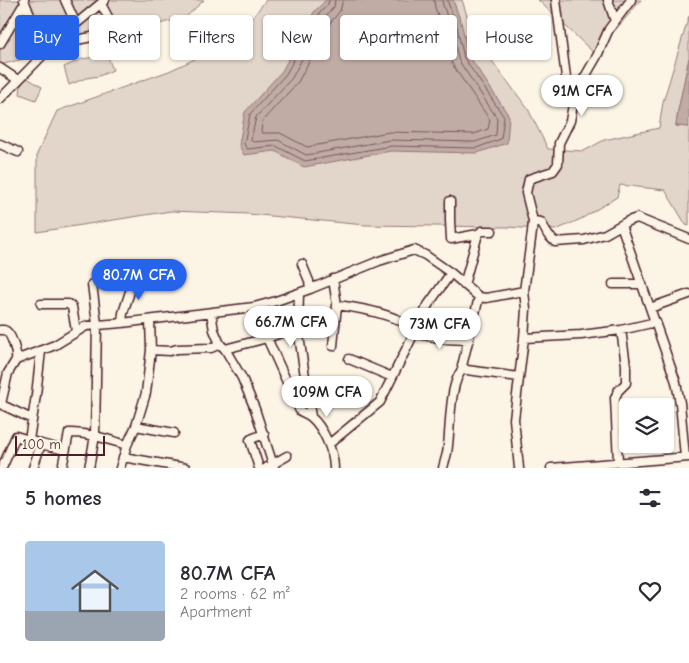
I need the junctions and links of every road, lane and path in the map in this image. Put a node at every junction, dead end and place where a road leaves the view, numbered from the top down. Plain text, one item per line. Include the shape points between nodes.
1 (65, 0) edge
2 (556, 0) edge
3 (608, 0) edge
4 (631, 0) edge
5 (103, 1) edge
6 (25, 2) edge
7 (30, 15) edge
8 (72, 15) edge
9 (109, 15) edge
10 (79, 21) edge
11 (615, 21) junction
12 (0, 44) edge
13 (38, 60) edge
14 (0, 68) edge
15 (18, 80) junction
16 (574, 94) junction
17 (0, 99) edge
18 (0, 144) edge
19 (18, 152) dead end
20 (450, 201) dead end
21 (533, 221) junction
22 (621, 225) junction
23 (492, 231) dead end
24 (478, 234) junction
25 (689, 239) edge
26 (302, 264) dead end
27 (451, 273) junction
28 (135, 276) dead end
29 (332, 280) junction
30 (92, 284) dead end
31 (612, 284) dead end
32 (642, 284) junction
33 (464, 285) junction
34 (310, 289) junction
35 (524, 291) junction
36 (299, 293) junction
37 (689, 294) edge
38 (479, 298) junction
39 (41, 304) dead end
40 (337, 305) junction
41 (650, 308) junction
42 (211, 313) junction
43 (455, 318) dead end
44 (150, 320) junction
45 (656, 322) junction
46 (122, 323) junction
47 (97, 324) junction
48 (298, 329) junction
49 (0, 330) edge
50 (621, 330) junction
51 (76, 331) junction
52 (414, 332) junction
53 (267, 338) junction
54 (524, 338) junction
55 (444, 339) junction
56 (469, 340) junction
57 (333, 346) dead end
58 (222, 347) junction
59 (151, 350) junction
60 (41, 351) junction
61 (18, 358) junction
62 (349, 359) dead end
63 (464, 368) junction
64 (392, 377) junction
65 (519, 377) junction
66 (0, 404) edge
67 (311, 417) junction
68 (32, 419) junction
69 (136, 426) junction
70 (174, 434) dead end
71 (264, 434) junction
72 (95, 436) junction
73 (28, 440) junction
74 (41, 444) junction
75 (328, 444) junction
76 (127, 445) junction
77 (65, 450) junction
78 (286, 456) dead end
79 (123, 457) junction
80 (687, 457) edge
81 (618, 462) junction
82 (270, 467) edge
83 (2, 468) edge
84 (33, 468) edge
85 (62, 468) edge
86 (89, 468) edge
87 (120, 468) edge
88 (186, 468) edge
89 (259, 468) edge
90 (334, 468) edge
91 (444, 468) edge
92 (519, 468) edge
93 (551, 468) edge

1 - 8 street
2 - 16 street via 566,77
3 - 11 street
4 - 11 street
5 - 9 street
5 - 10 street
6 - 7 street
6 - 12 street
11 - 16 street
13 - 15 street
14 - 15 street
15 - 17 street
16 - 21 street via 570,120 559,143 558,164 553,171 529,179 526,193
18 - 19 street
20 - 24 street via 451,239
21 - 22 street via 541,222 555,242 584,240
21 - 35 street
22 - 25 street via 637,218
22 - 32 street
23 - 24 street
24 - 33 street
26 - 34 street
27 - 29 street via 414,250
27 - 33 street
27 - 52 street
28 - 46 street
29 - 34 street
29 - 40 street
30 - 47 street
31 - 32 street
32 - 41 street
33 - 38 street
34 - 36 street
35 - 38 street
35 - 54 street
36 - 42 street via 254,308
36 - 48 street
37 - 41 street
38 - 56 street
39 - 51 street via 68,304 72,307
40 - 52 street via 387,316 403,322
40 - 57 street
41 - 45 street
42 - 44 street
42 - 58 street
43 - 55 street
44 - 46 street
44 - 59 street
45 - 50 street
45 - 80 street via 676,382
46 - 47 street
47 - 51 street
47 - 72 street
48 - 53 street
48 - 67 street
49 - 61 street via 9,334
50 - 54 street
50 - 81 street via 626,383 615,398
51 - 60 street
52 - 55 street
52 - 64 street
53 - 58 street
53 - 67 street via 300,411
54 - 65 street
55 - 56 street
56 - 63 street
58 - 59 street
58 - 71 street via 245,385
59 - 69 street via 146,393
60 - 61 street
60 - 68 street
61 - 66 street via 8,373
62 - 64 street
63 - 65 street
63 - 91 street via 459,372 452,398
64 - 75 street via 380,402
65 - 92 street via 514,418
66 - 68 street
67 - 75 street
68 - 73 street
69 - 70 street
69 - 76 street
71 - 82 street
71 - 89 street via 250,440
72 - 76 street
72 - 77 street via 68,433
72 - 86 street
73 - 74 street
73 - 83 street via 16,436
74 - 77 street
74 - 84 street
75 - 90 street
76 - 79 street
77 - 85 street
78 - 82 street
79 - 87 street
79 - 88 street
80 - 81 street
81 - 93 street

